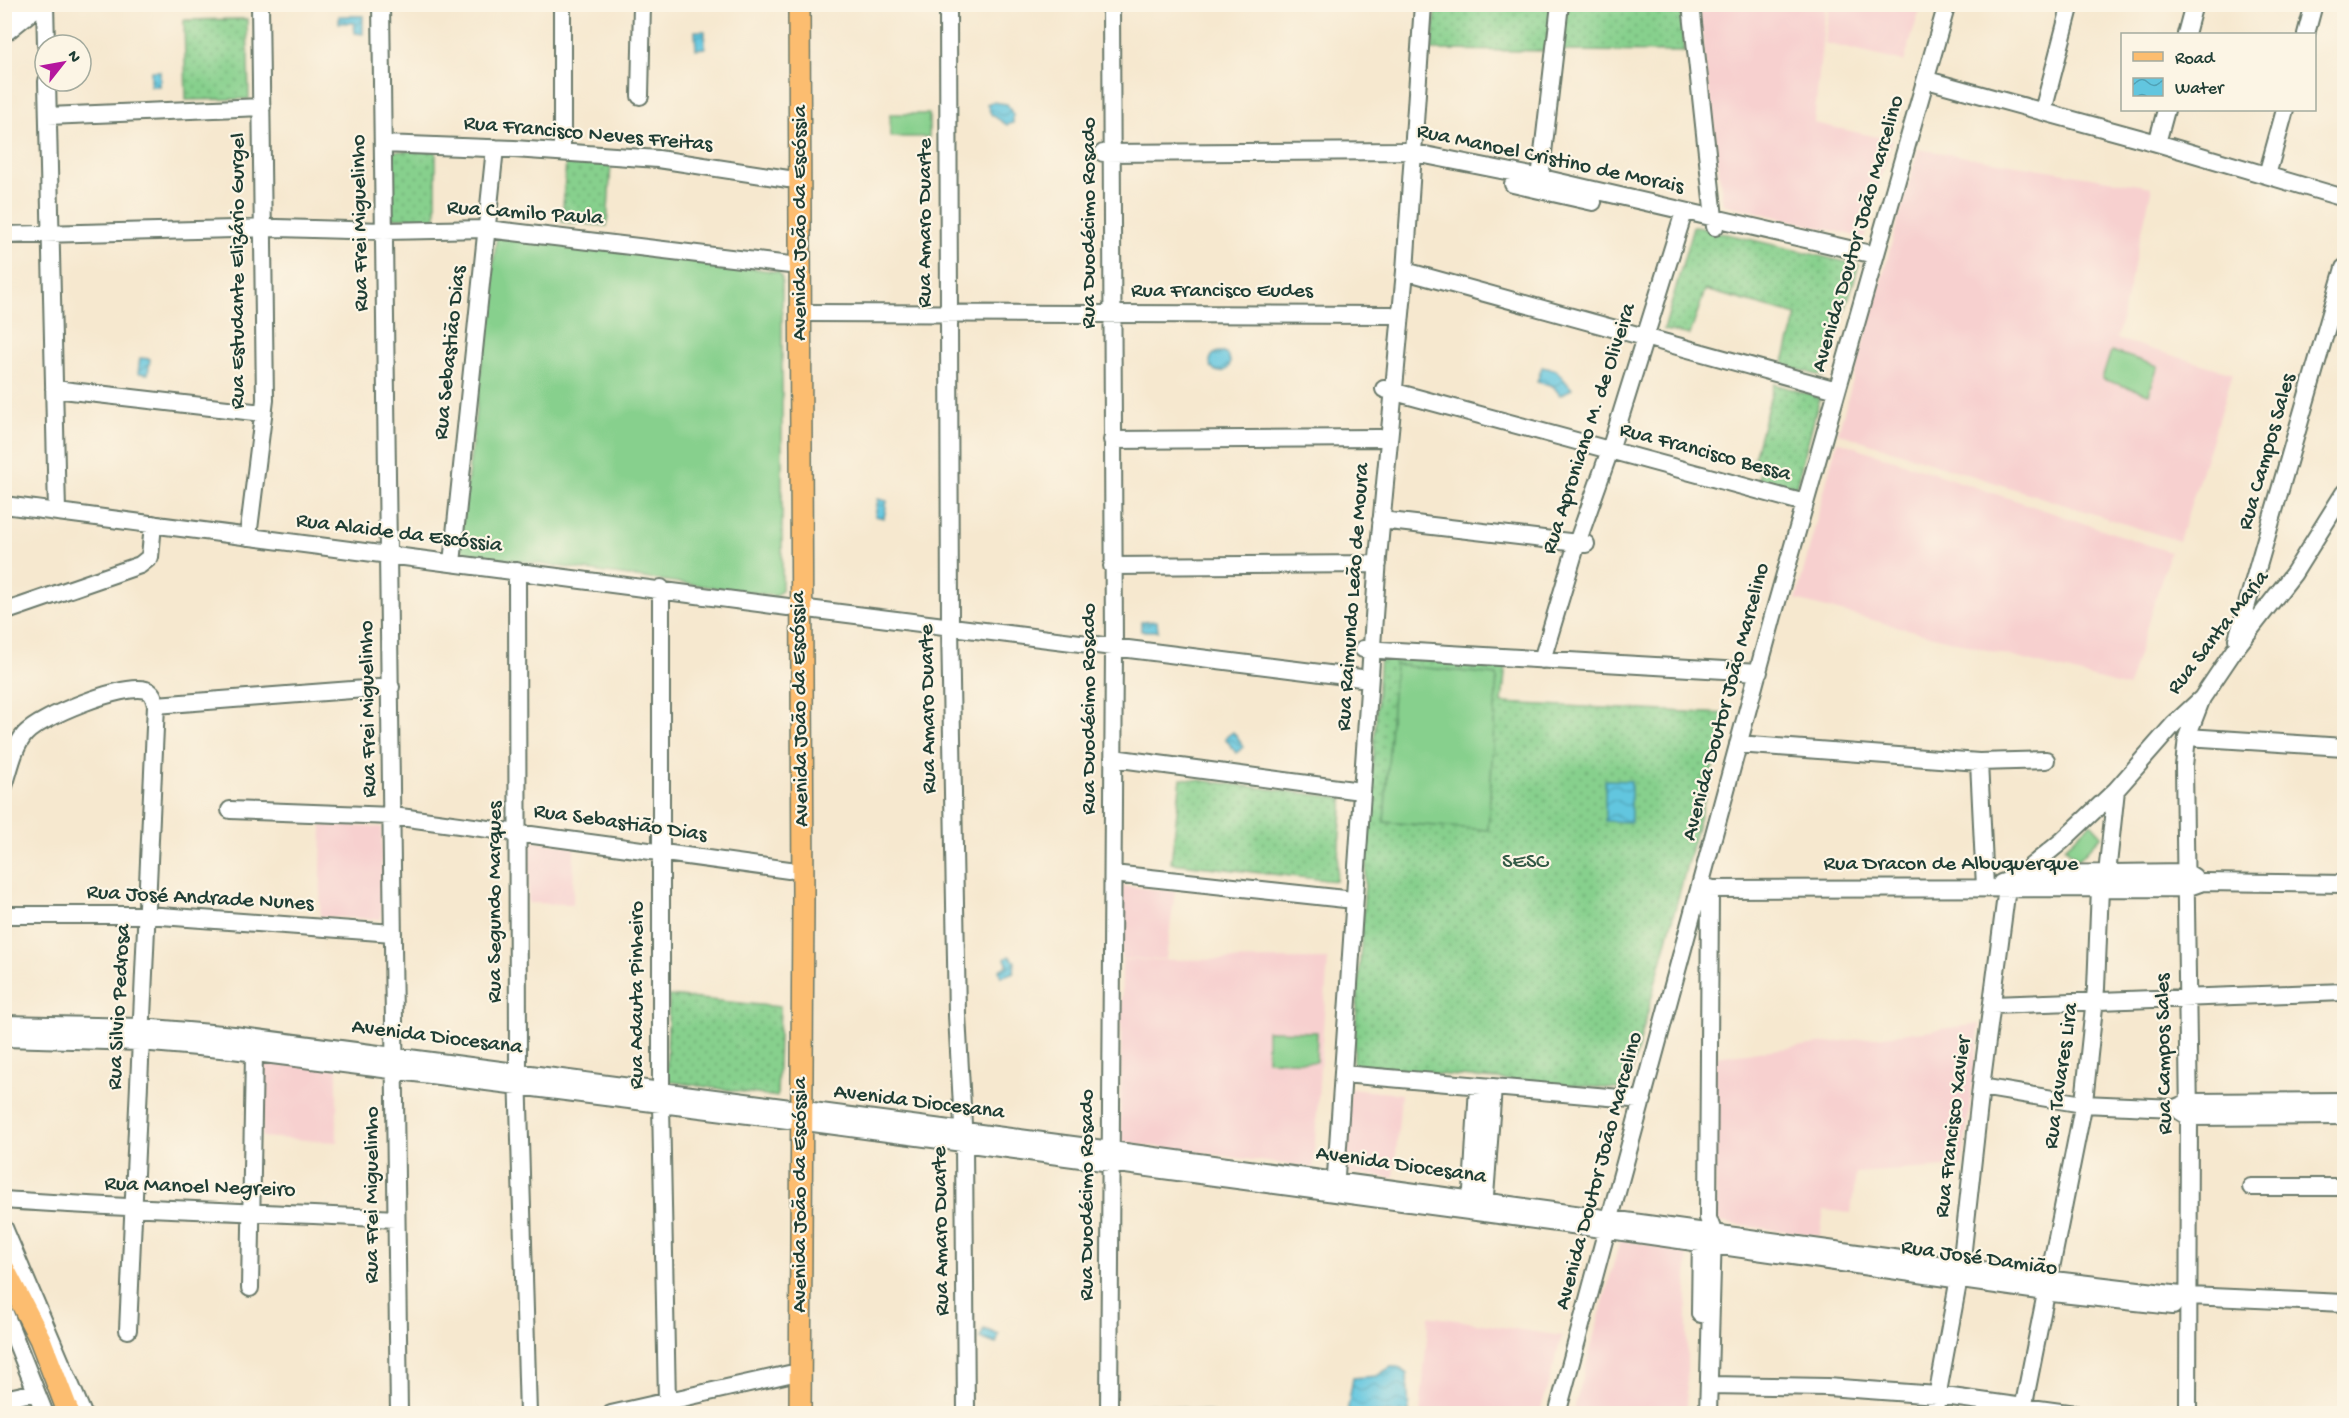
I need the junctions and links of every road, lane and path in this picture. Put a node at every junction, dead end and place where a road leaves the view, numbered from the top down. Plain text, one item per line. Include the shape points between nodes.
1 (22, 4) edge
2 (40, 4) edge
3 (45, 4) edge
4 (260, 4) edge
5 (381, 4) edge
6 (562, 4) edge
7 (642, 4) edge
8 (787, 4) edge
9 (799, 4) edge
10 (948, 4) edge
11 (1101, 4) edge
12 (1111, 4) edge
13 (1415, 4) edge
14 (1423, 4) edge
15 (1560, 4) edge
16 (1691, 4) edge
17 (1947, 4) edge
18 (2071, 4) edge
19 (2194, 4) edge
20 (2314, 4) edge
21 (4, 18) edge
22 (4, 33) edge
23 (46, 33) edge
24 (2186, 33) edge
25 (2306, 33) edge
26 (1927, 80) junction
27 (47, 93) edge
28 (640, 96) dead end
29 (262, 107) junction
30 (2043, 111) junction
31 (2166, 111) edge
32 (2285, 111) edge
33 (48, 116) junction
34 (2157, 143) junction
35 (383, 144) junction
36 (495, 148) junction
37 (562, 152) junction
38 (1409, 156) junction
39 (1108, 159) junction
40 (2267, 175) junction
41 (788, 178) junction
42 (1540, 184) junction
43 (2344, 198) edge
44 (1686, 217) junction
45 (1715, 224) junction
46 (263, 228) junction
47 (487, 229) junction
48 (384, 231) junction
49 (51, 234) junction
50 (4, 235) edge
51 (1873, 260) junction
52 (790, 265) junction
53 (2344, 268) edge
54 (1405, 271) junction
55 (801, 313) junction
56 (948, 313) junction
57 (1108, 314) junction
58 (1391, 315) junction
59 (1647, 337) junction
60 (54, 389) junction
61 (1837, 390) junction
62 (1388, 394) junction
63 (263, 413) junction
64 (1380, 438) junction
65 (1112, 440) junction
66 (1611, 455) junction
67 (2344, 493) edge
68 (4, 505) edge
69 (1803, 508) junction
70 (57, 512) junction
71 (1381, 520) junction
72 (153, 524) junction
73 (248, 537) junction
74 (1581, 543) junction
75 (388, 556) junction
76 (452, 563) junction
77 (1374, 564) junction
78 (1112, 566) junction
79 (517, 571) junction
80 (661, 588) junction
81 (794, 607) junction
82 (4, 612) edge
83 (950, 626) junction
84 (1108, 648) junction
85 (1367, 649) junction
86 (2235, 649) junction
87 (1547, 661) junction
88 (1759, 672) junction
89 (1361, 678) junction
90 (391, 687) junction
91 (151, 697) junction
92 (2202, 698) junction
93 (2187, 737) junction
94 (1738, 744) junction
95 (2344, 747) edge
96 (1113, 758) junction
97 (2046, 760) dead end
98 (1979, 762) junction
99 (4, 786) edge
100 (1353, 790) junction
101 (2116, 790) junction
102 (230, 810) dead end
103 (393, 816) junction
104 (519, 833) junction
105 (659, 851) junction
106 (789, 870) junction
107 (1113, 874) junction
108 (2186, 880) junction
109 (2104, 881) junction
110 (2002, 883) junction
111 (2344, 884) edge
112 (1704, 889) junction
113 (1345, 899) junction
114 (4, 915) edge
115 (147, 915) junction
116 (393, 933) junction
117 (2344, 992) edge
118 (2187, 998) junction
119 (2095, 1001) junction
120 (1992, 1005) junction
121 (4, 1024) edge
122 (140, 1034) junction
123 (4, 1038) edge
124 (233, 1042) junction
125 (254, 1053) junction
126 (395, 1064) junction
127 (1343, 1074) junction
128 (519, 1079) junction
129 (1486, 1086) junction
130 (1981, 1087) junction
131 (661, 1098) junction
132 (1643, 1100) junction
133 (2344, 1101) edge
134 (2084, 1104) junction
135 (2184, 1109) junction
136 (795, 1115) junction
137 (2344, 1116) edge
138 (964, 1137) junction
139 (1106, 1156) junction
140 (1330, 1186) junction
141 (2251, 1187) dead end
142 (2344, 1187) edge
143 (4, 1200) edge
144 (1478, 1206) junction
145 (134, 1209) junction
146 (251, 1211) junction
147 (395, 1219) junction
148 (1611, 1224) junction
149 (4, 1228) edge
150 (1707, 1234) junction
151 (8, 1262) edge
152 (1960, 1273) junction
153 (2050, 1283) junction
154 (250, 1288) dead end
155 (9, 1296) edge
156 (2189, 1302) junction
157 (2344, 1304) edge
158 (2344, 1315) edge
159 (128, 1330) dead end
160 (789, 1374) junction
161 (1709, 1385) junction
162 (36, 1392) junction
163 (1937, 1395) junction
164 (4, 1399) edge
165 (667, 1402) junction
166 (2026, 1411) edge
167 (45, 1413) edge
168 (57, 1413) edge
169 (69, 1413) edge
170 (83, 1413) edge
171 (399, 1413) edge
172 (528, 1413) edge
173 (611, 1413) edge
174 (789, 1413) edge
175 (800, 1413) edge
176 (966, 1413) edge
177 (1101, 1413) edge
178 (1109, 1413) edge
179 (1557, 1413) edge
180 (1700, 1413) edge
181 (1708, 1413) edge
182 (1934, 1413) edge
183 (2075, 1413) edge
184 (2188, 1413) edge

1 - 21 street
2 - 22 street
3 - 23 street
4 - 29 street, Rua Estudante Elizário Gurgel
5 - 35 street, Rua Frei Miguelinho
6 - 37 street
7 - 28 street
8 - 41 main road, Avenida João da Escóssia
9 - 55 main road, Avenida João da Escóssia
10 - 56 street, Rua Amaro Duarte
11 - 39 street, Rua Duodécimo Rosado
12 - 39 street, Rua Duodécimo Rosado
13 - 38 street, Rua Raimundo Leão de Moura
14 - 38 street, Rua Raimundo Leão de Moura
15 - 42 street
16 - 45 street
17 - 26 street, Avenida Doutor João Marcelino
18 - 30 street
19 - 24 street
20 - 25 street
26 - 30 street
26 - 51 street, Avenida Doutor João Marcelino
27 - 33 street
29 - 33 street
29 - 46 street, Rua Estudante Elizário Gurgel
30 - 34 street
31 - 34 street
32 - 40 street
33 - 49 street
34 - 40 street
35 - 36 street, Rua Francisco Neves Freitas
35 - 48 street, Rua Frei Miguelinho
36 - 37 street, Rua Francisco Neves Freitas
36 - 47 street, Rua Sebastião Dias
37 - 41 street, Rua Francisco Neves Freitas via 658,159
38 - 39 street, Rua Manoel Cristino de Morais
38 - 42 street, Rua Manoel Cristino de Morais
38 - 54 street, Rua Raimundo Leão de Moura
38 - 58 street, Rua Raimundo Leão de Moura
39 - 57 street, Rua Duodécimo Rosado
40 - 43 street
41 - 52 main road, Avenida João da Escóssia
42 - 44 street, Rua Manoel Cristino de Morais
44 - 45 street, Rua Manoel Cristino de Morais
44 - 59 street, Rua Aproniano M. de Oliveira
45 - 51 street, Rua Manoel Cristino de Morais
46 - 48 street, Rua Camilo Paula
46 - 49 street, Rua Camilo Paula
46 - 63 street, Rua Estudante Elizário Gurgel
47 - 48 street, Rua Camilo Paula
47 - 52 street, Rua Camilo Paula
47 - 76 street, Rua Sebastião Dias
48 - 75 street, Rua Frei Miguelinho
49 - 50 street, Rua Camilo Paula
49 - 60 street
51 - 61 street, Avenida Doutor João Marcelino
52 - 81 main road, Avenida João da Escóssia
53 - 86 street, Rua Campos Sales
54 - 59 street
54 - 62 street, Rua Raimundo Leão de Moura
55 - 56 street, Rua Francisco Eudes
55 - 81 main road, Avenida João da Escóssia
56 - 57 street, Rua Francisco Eudes
56 - 83 street, Rua Amaro Duarte
57 - 58 street, Rua Francisco Eudes
57 - 65 street, Rua Duodécimo Rosado
57 - 84 street, Rua Duodécimo Rosado
58 - 62 street, Rua Raimundo Leão de Moura
59 - 61 street
59 - 66 street, Rua Aproniano M. de Oliveira
60 - 63 street
60 - 70 street
61 - 69 street, Avenida Doutor João Marcelino
62 - 64 street, Rua Raimundo Leão de Moura
62 - 66 street, Rua Francisco Bessa
62 - 71 street, Rua Raimundo Leão de Moura
63 - 73 street, Rua Estudante Elizário Gurgel
64 - 65 street
64 - 77 street, Rua Raimundo Leão de Moura
65 - 78 street, Rua Duodécimo Rosado
66 - 69 street, Rua Francisco Bessa
66 - 74 street, Rua Aproniano M. de Oliveira
67 - 86 street, Rua Santa Maria via 2294,573
68 - 70 street, Rua Alaide da Escóssia
69 - 88 street, Avenida Doutor João Marcelino
70 - 72 street, Rua Alaide da Escóssia
71 - 74 street
71 - 77 street, Rua Raimundo Leão de Moura
72 - 73 street, Rua Alaide da Escóssia
72 - 82 street via 150,557 140,565
73 - 75 street, Rua Alaide da Escóssia
74 - 87 street, Rua Aproniano M. de Oliveira
75 - 76 street, Rua Alaide da Escóssia
75 - 90 street, Rua Frei Miguelinho
76 - 79 street, Rua Alaide da Escóssia
77 - 78 street
77 - 85 street, Rua Raimundo Leão de Moura
78 - 84 street, Rua Duodécimo Rosado
79 - 80 street, Rua Alaide da Escóssia
79 - 104 street, Rua Segundo Marques
80 - 81 street, Rua Alaide da Escóssia
80 - 105 street, Rua Adauta Pinheiro
81 - 83 street, Rua Alaide da Escóssia
81 - 106 main road, Avenida João da Escóssia
81 - 136 main road, Avenida João da Escóssia
83 - 84 street, Rua Alaide da Escóssia
83 - 138 street, Rua Amaro Duarte via 957,1015
84 - 89 street, Rua Alaide da Escóssia
84 - 96 street, Rua Duodécimo Rosado
84 - 139 street, Rua Duodécimo Rosado
85 - 87 street
85 - 89 street, Rua Raimundo Leão de Moura
85 - 127 street, Rua Raimundo Leão de Moura
86 - 92 street, Rua Santa Maria
87 - 88 street
88 - 94 street, Avenida Doutor João Marcelino
89 - 100 street, Rua Raimundo Leão de Moura
90 - 91 street
90 - 103 street, Rua Frei Miguelinho
91 - 99 street via 116,692 32,728 18,744
91 - 115 street, Rua Silvio Pedrosa
92 - 93 street, Rua Campos Sales
92 - 101 street, Rua Santa Maria
93 - 95 street
93 - 108 street, Rua Campos Sales
94 - 98 street
94 - 112 street, Avenida Doutor João Marcelino
96 - 100 street
96 - 107 street, Rua Duodécimo Rosado
97 - 98 street
98 - 110 street, Rua Francisco Xavier
100 - 113 street, Rua Raimundo Leão de Moura
101 - 109 street
101 - 110 street, Rua Santa Maria via 2062,841
102 - 103 street, Rua Sebastião Dias
103 - 104 street, Rua Sebastião Dias
103 - 116 street, Rua Frei Miguelinho
104 - 105 street, Rua Sebastião Dias
104 - 128 street, Rua Segundo Marques
105 - 106 street, Rua Sebastião Dias
105 - 131 street, Rua Adauta Pinheiro
106 - 136 main road, Avenida João da Escóssia
107 - 113 street
107 - 139 street, Rua Duodécimo Rosado
108 - 109 street, Rua Dracon de Albuquerque
108 - 111 street
108 - 118 street, Rua Campos Sales
109 - 110 street, Rua Dracon de Albuquerque
109 - 119 street, Rua Tavares Lira
110 - 112 street, Rua Dracon de Albuquerque
110 - 120 street, Rua Francisco Xavier
112 - 132 street, Avenida Doutor João Marcelino
112 - 150 street
113 - 140 street, Rua Raimundo Leão de Moura
114 - 115 street, Rua José Andrade Nunes
115 - 116 street, Rua José Andrade Nunes
115 - 122 street, Rua Silvio Pedrosa
116 - 126 street, Rua Frei Miguelinho
117 - 118 street
118 - 119 street
118 - 135 street, Rua Campos Sales
119 - 120 street
119 - 134 street, Rua Tavares Lira
120 - 130 street, Rua Francisco Xavier
121 - 122 street, Avenida Diocesana
122 - 123 street, Avenida Diocesana
122 - 124 street, Avenida Diocesana
122 - 145 street, Rua Silvio Pedrosa
124 - 125 street, Avenida Diocesana
124 - 126 street, Avenida Diocesana
125 - 126 street, Avenida Diocesana
125 - 146 street
126 - 128 street, Avenida Diocesana
126 - 147 street, Rua Frei Miguelinho
127 - 129 street
127 - 140 street, Rua Raimundo Leão de Moura
128 - 131 street, Avenida Diocesana
128 - 172 street, Rua Segundo Marques
129 - 132 street
129 - 144 street
130 - 134 street
130 - 152 street, Rua Francisco Xavier
131 - 136 street, Avenida Diocesana
131 - 165 street, Rua Adauta Pinheiro
132 - 148 street, Avenida Doutor João Marcelino
133 - 135 street
134 - 135 street
134 - 153 street, Rua Tavares Lira
135 - 137 street
135 - 156 street, Rua Campos Sales
136 - 138 street, Avenida Diocesana
136 - 160 main road, Avenida João da Escóssia
136 - 175 main road, Avenida João da Escóssia
138 - 139 street, Avenida Diocesana
138 - 176 street, Rua Amaro Duarte
139 - 140 street, Avenida Diocesana
139 - 177 street, Rua Duodécimo Rosado
139 - 178 street, Rua Duodécimo Rosado
140 - 144 street, Avenida Diocesana
141 - 142 street
143 - 145 street, Rua Manoel Negreiro
144 - 148 street, Avenida Diocesana
145 - 146 street, Rua Manoel Negreiro
145 - 159 street, Rua Silvio Pedrosa
146 - 147 street, Rua Manoel Negreiro
146 - 154 street
147 - 171 street, Rua Frei Miguelinho
148 - 150 street, Rua José Damião
148 - 179 street, Avenida Doutor João Marcelino
149 - 151 street
150 - 152 street, Rua José Damião
150 - 161 street
150 - 180 street
151 - 155 main road
151 - 170 street
152 - 153 street, Rua José Damião
152 - 163 street, Rua Francisco Xavier
153 - 156 street, Rua José Damião
153 - 166 street, Rua Tavares Lira
155 - 162 street
155 - 168 main road
155 - 169 main road via 40,1340
156 - 157 street, Rua José Damião
156 - 158 street, Rua José Damião
156 - 184 street, Rua Campos Sales
160 - 165 street
160 - 174 main road, Avenida João da Escóssia
161 - 163 street via 1827,1387
161 - 181 street
162 - 164 street
162 - 167 street
163 - 166 street
163 - 182 street, Rua Francisco Xavier
165 - 173 street
166 - 183 street

